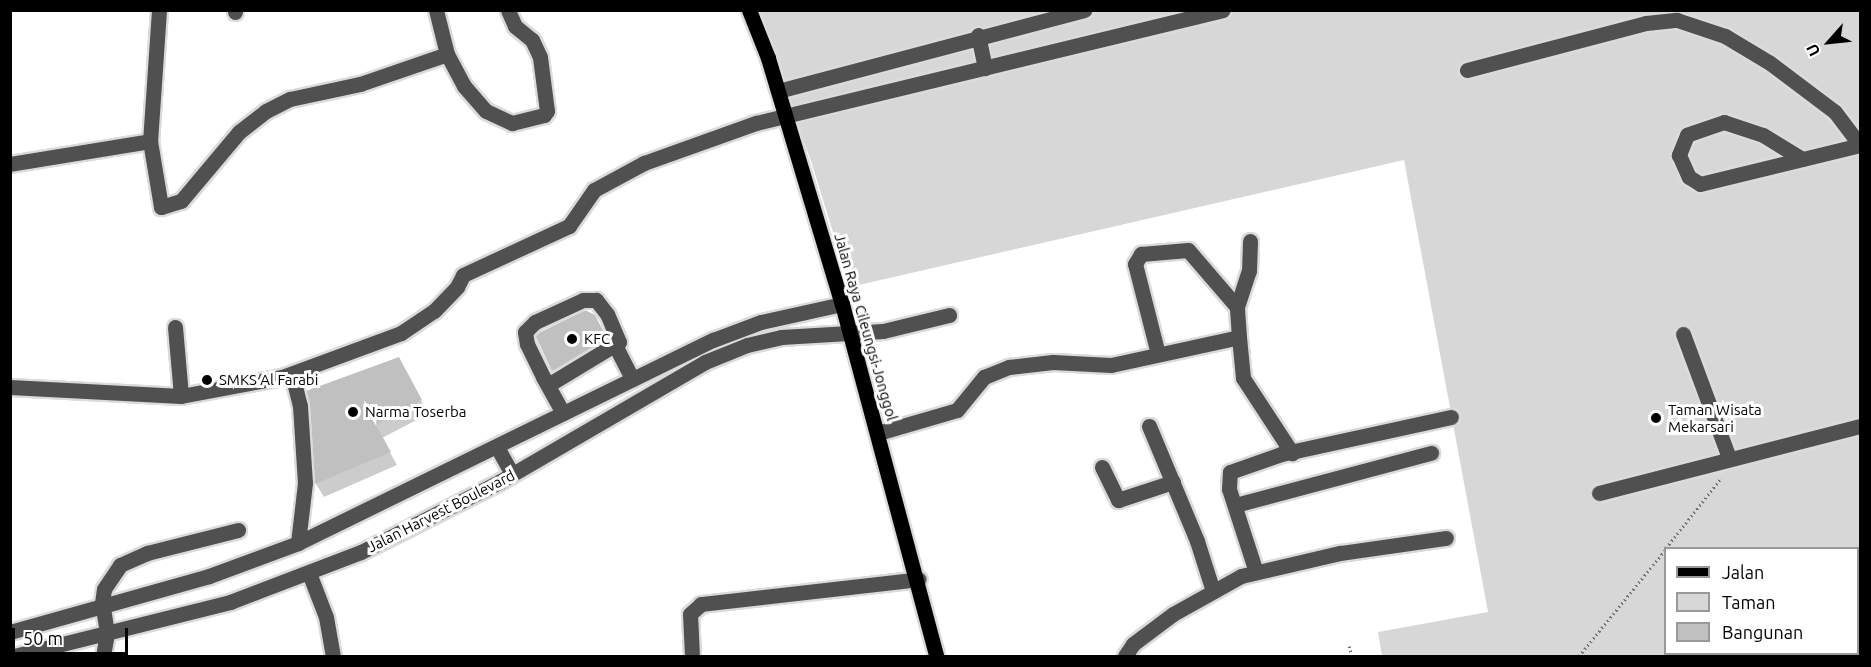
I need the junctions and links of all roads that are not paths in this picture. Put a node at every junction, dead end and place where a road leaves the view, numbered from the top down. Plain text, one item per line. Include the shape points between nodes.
1 (159, 10) edge
2 (436, 10) edge
3 (508, 10) edge
4 (749, 10) edge
5 (1084, 10) edge
6 (1223, 10) edge
7 (978, 35) junction
8 (447, 54) junction
9 (985, 68) junction
10 (1467, 70) dead end
11 (778, 91) junction
12 (786, 116) junction
13 (150, 141) junction
14 (1860, 145) edge
15 (1802, 159) junction
16 (10, 164) edge
17 (1250, 241) dead end
18 (842, 304) junction
19 (1237, 307) junction
20 (949, 315) dead end
21 (176, 327) dead end
22 (850, 333) junction
23 (1683, 334) dead end
24 (1239, 336) junction
25 (616, 347) junction
26 (1158, 354) junction
27 (292, 374) junction
28 (632, 379) junction
29 (548, 385) junction
30 (10, 387) edge
31 (182, 396) junction
32 (563, 413) junction
33 (1451, 417) dead end
34 (1149, 426) dead end
35 (1860, 426) edge
36 (878, 433) junction
37 (497, 447) junction
38 (1292, 453) junction
39 (1431, 453) dead end
40 (1729, 458) junction
41 (1102, 467) dead end
42 (512, 474) junction
43 (1173, 482) junction
44 (1599, 493) dead end
45 (1235, 505) junction
46 (238, 530) dead end
47 (1446, 538) dead end
48 (298, 543) junction
49 (1256, 572) junction
50 (309, 573) junction
51 (918, 579) junction
52 (1213, 591) junction
53 (102, 603) junction
54 (10, 632) edge
55 (107, 633) junction
56 (14, 657) edge
57 (103, 657) edge
58 (333, 657) edge
59 (692, 657) edge
60 (936, 657) edge
61 (1125, 657) edge

1 - 13 street
2 - 8 street
3 - 8 street via 515,26 532,40 540,57 547,111 544,115 512,123 495,117 477,102
4 - 11 main road, Jalan Raya Cileungsi-Jonggol
5 - 7 street
6 - 9 street
7 - 9 street
7 - 11 street
8 - 13 street via 360,84 290,99 266,111 239,132 181,201 166,208 159,204
9 - 12 street
10 - 14 street via 1646,23 1677,20 1725,36 1770,63 1835,112
11 - 12 main road, Jalan Raya Cileungsi-Jonggol
12 - 18 main road, Jalan Raya Cileungsi-Jonggol
12 - 27 street via 688,147 609,181 594,190 569,226 467,272 434,311 401,333
13 - 16 street
14 - 15 street
15 - 15 street via 1700,184 1689,177 1679,155 1687,135 1724,122 1763,135
17 - 19 street via 1249,271
18 - 22 main road, Jalan Raya Cileungsi-Jonggol
18 - 28 street via 761,322
19 - 24 street
19 - 26 street via 1188,250 1141,254 1135,264
20 - 22 street, Jalan Harvest Boulevard via 883,331
21 - 31 street
22 - 36 main road, Jalan Raya Cileungsi-Jonggol
22 - 42 street, Jalan Harvest Boulevard via 780,337 718,356
23 - 40 street
24 - 26 street
24 - 38 street via 1243,378
25 - 28 street
25 - 29 street
25 - 29 street via 618,336 596,300 582,300 535,322 525,332 526,344
26 - 36 street via 1111,365 1053,362 1010,367 984,377 957,410
27 - 31 street via 216,393
27 - 48 street via 300,406 305,483
28 - 32 street
29 - 32 street
30 - 31 street
32 - 37 street
33 - 38 street
34 - 43 street
35 - 40 street
36 - 51 main road, Jalan Raya Cileungsi-Jonggol
37 - 42 street
37 - 48 street
38 - 45 street via 1230,472 1228,480
39 - 45 street
40 - 44 street
41 - 43 street via 1118,500
42 - 50 street, Jalan Harvest Boulevard via 360,552
43 - 52 street
45 - 49 street
46 - 53 street via 126,561 109,579
47 - 49 street via 1340,553
48 - 53 street via 209,576
49 - 52 street
50 - 55 street, Jalan Harvest Boulevard via 230,602
50 - 58 street via 326,617
51 - 59 street via 701,604 690,614
51 - 60 main road, Jalan Raya Cileungsi-Jonggol
52 - 61 street via 1148,632
53 - 54 street
53 - 55 street
55 - 56 street, Jalan Harvest Boulevard
55 - 57 street

